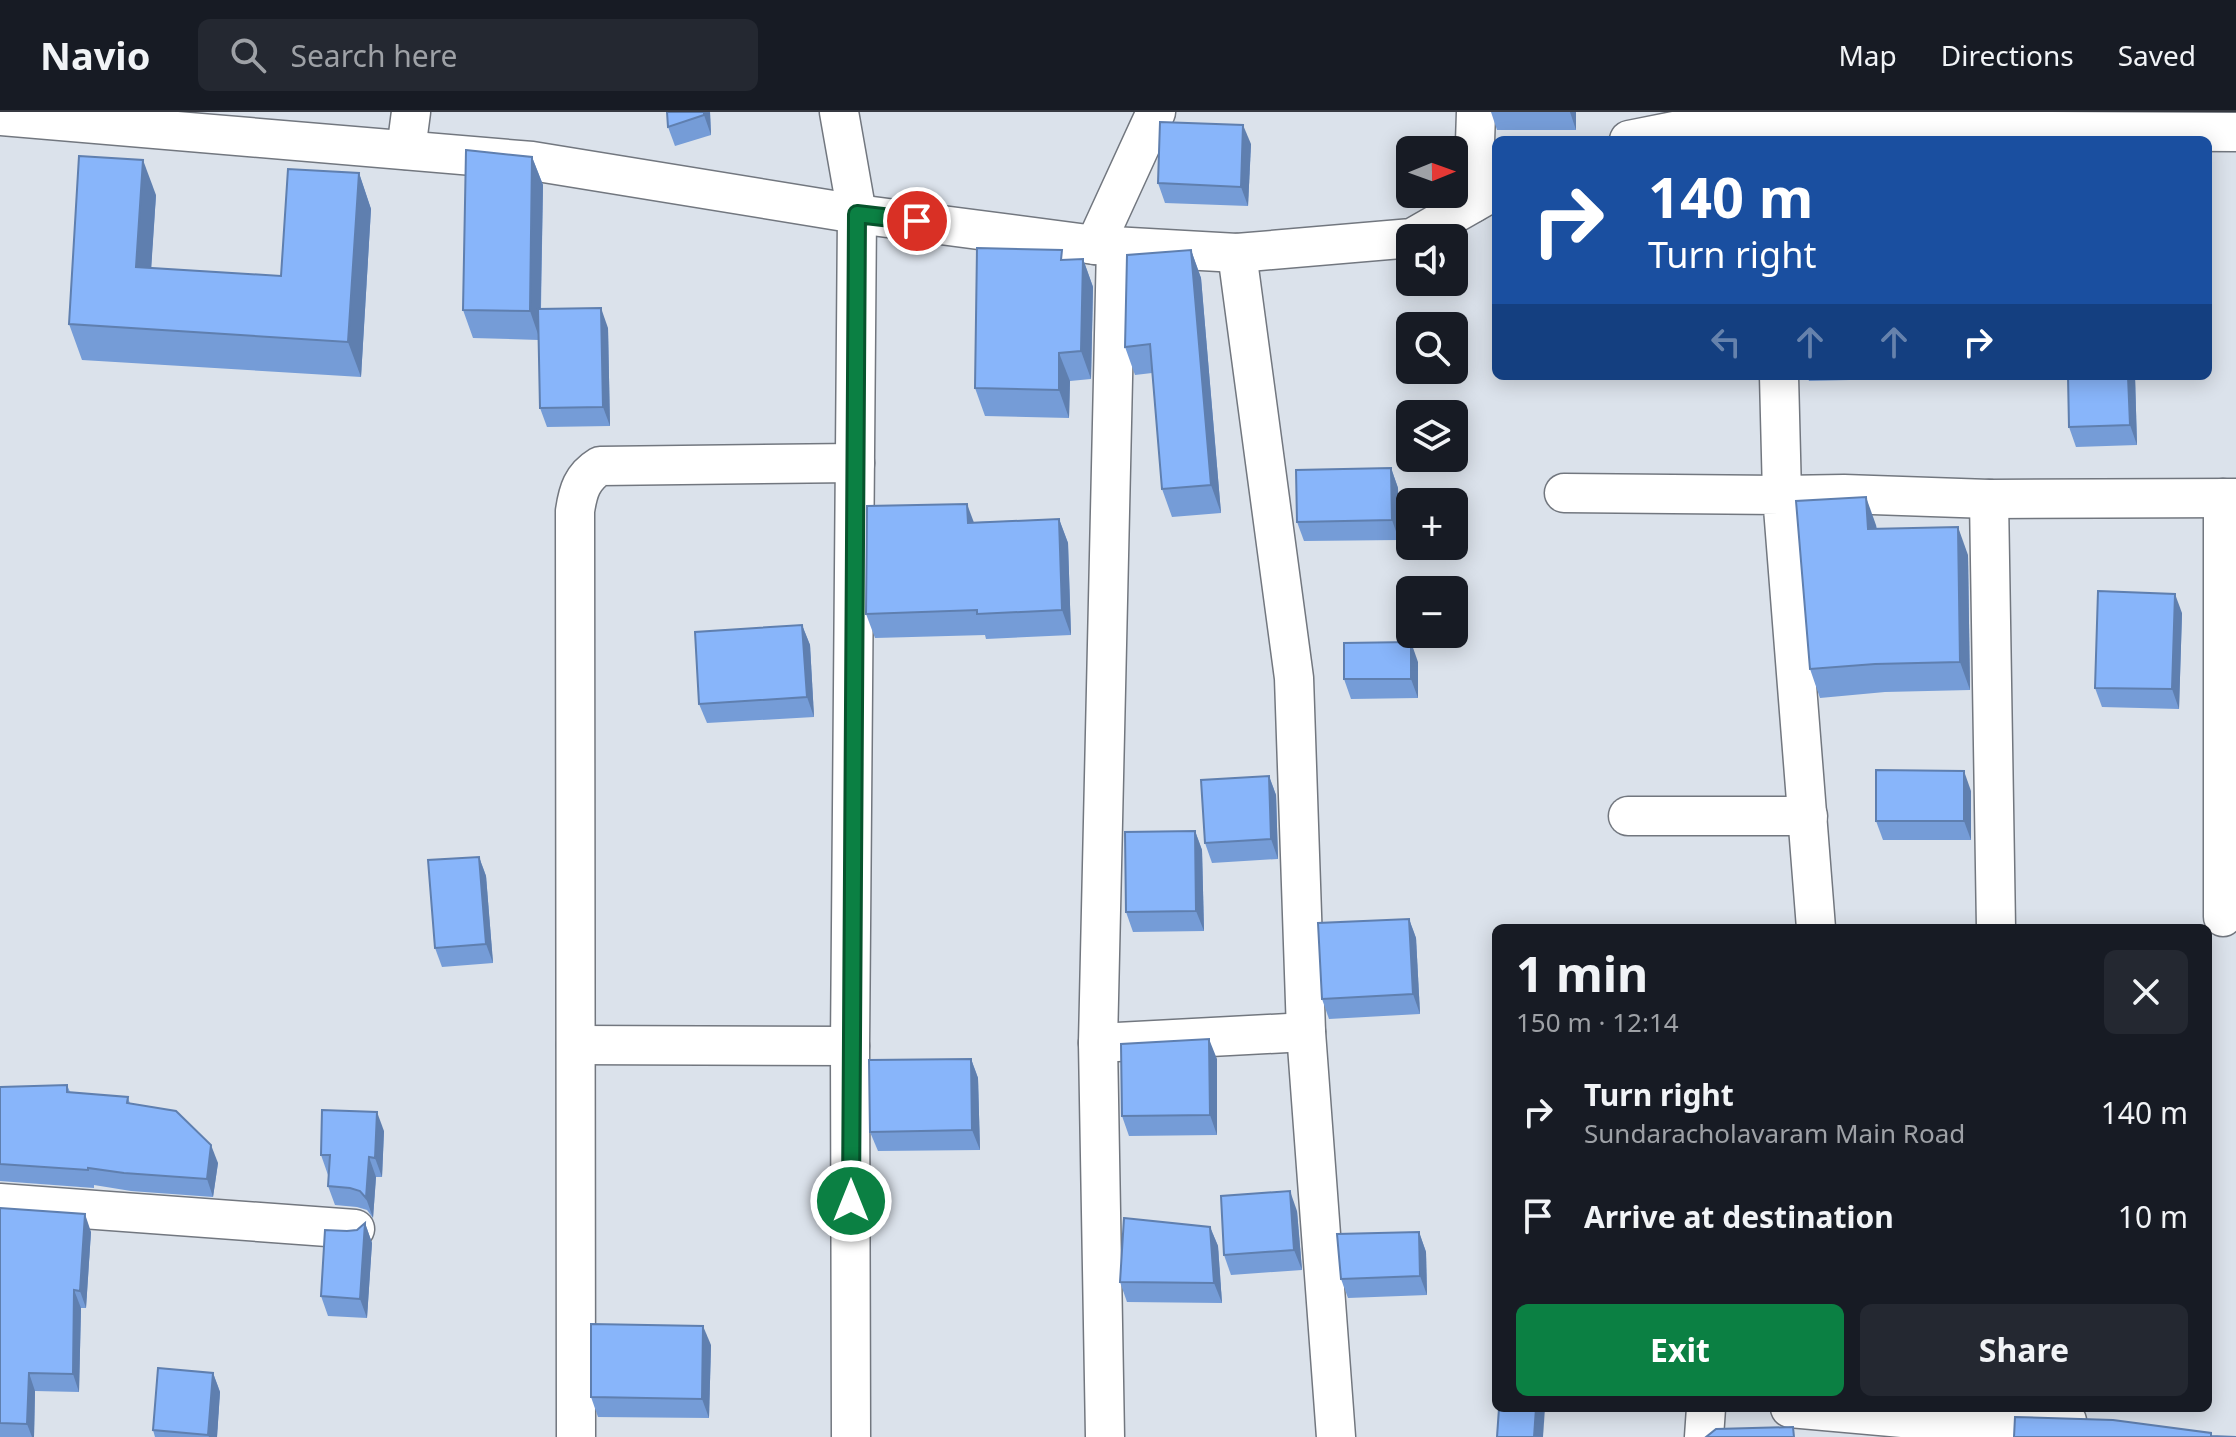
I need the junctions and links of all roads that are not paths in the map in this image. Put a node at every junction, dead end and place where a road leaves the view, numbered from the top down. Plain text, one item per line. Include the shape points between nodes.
1 (411, 112) edge
2 (839, 112) edge
3 (1156, 112) edge
4 (1476, 112) edge
5 (0, 116) edge
6 (1684, 121) edge
7 (1945, 121) edge
8 (185, 122) edge
9 (2236, 132) edge
10 (1774, 135) edge
11 (1641, 136) edge
12 (406, 150) junction
13 (1484, 196) edge
14 (857, 214) junction
15 (1106, 245) junction
16 (1237, 253) junction
17 (1779, 380) edge
18 (855, 463) junction
19 (1564, 493) dead end
20 (1782, 495) junction
21 (2229, 498) edge
22 (1989, 499) junction
23 (1628, 816) dead end
24 (1808, 816) junction
25 (2223, 917) dead end
26 (1816, 924) edge
27 (1996, 924) edge
28 (1306, 1032) junction
29 (1098, 1043) junction
30 (576, 1045) junction
31 (850, 1046) junction
32 (0, 1203) edge
33 (355, 1229) edge
34 (1706, 1412) edge
35 (1816, 1412) edge
36 (2097, 1422) edge
37 (1924, 1429) edge
38 (576, 1437) edge
39 (851, 1437) edge
40 (1105, 1437) edge
41 (1336, 1437) edge
42 (1704, 1437) edge

1 - 12 street
2 - 14 street
3 - 15 street
4 - 13 street
5 - 8 street
6 - 10 street
6 - 11 street
7 - 9 street
7 - 10 street
8 - 12 street
12 - 14 street via 532,161
13 - 16 street via 1412,238
14 - 15 street
14 - 18 street
15 - 16 street
15 - 29 street
16 - 28 street via 1294,678
17 - 20 street
18 - 30 street via 600,466 582,482 575,511
18 - 31 street
19 - 20 street
20 - 22 street
20 - 24 street
21 - 22 street
21 - 25 street
22 - 27 street
23 - 24 street
24 - 26 street
28 - 29 street
28 - 41 street
29 - 40 street
30 - 31 street
30 - 38 street
31 - 39 street
32 - 33 street
34 - 42 street
35 - 37 street
36 - 37 street

